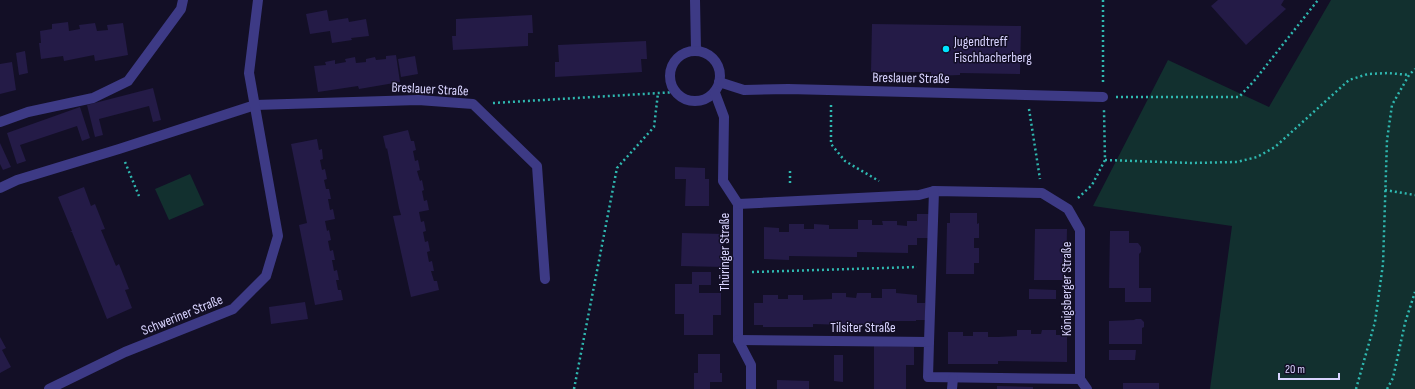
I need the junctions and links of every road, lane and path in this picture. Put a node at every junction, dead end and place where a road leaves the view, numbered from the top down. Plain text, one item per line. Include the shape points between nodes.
1 (183, 0) edge
2 (258, 0) edge
3 (695, 0) edge
4 (1318, 0) edge
5 (696, 50) junction
6 (1415, 69) edge
7 (1409, 75) junction
8 (719, 82) junction
9 (830, 90) junction
10 (676, 92) junction
11 (658, 93) junction
12 (715, 94) junction
13 (1026, 95) junction
14 (1103, 97) joint
15 (473, 104) junction
16 (255, 105) junction
17 (0, 122) edge
18 (119, 149) junction
19 (1105, 160) dead end
20 (883, 182) dead end
21 (0, 188) edge
22 (1385, 190) junction
23 (934, 192) junction
24 (1042, 193) junction
25 (1415, 195) edge
26 (139, 196) dead end
27 (738, 204) junction
28 (932, 266) junction
29 (738, 273) junction
30 (545, 279) dead end
31 (1415, 292) edge
32 (738, 340) junction
33 (929, 342) junction
34 (952, 378) junction
35 (1080, 379) junction
36 (49, 389) edge
37 (574, 389) edge
38 (751, 389) edge
39 (952, 389) edge
40 (1087, 389) edge
41 (1356, 389) edge
42 (1387, 389) edge

1 - 17 street via 181,9 128,81 92,98 28,112
2 - 16 street, Schweriner Straße via 249,73
3 - 5 street
4 - 14 path via 1239,97
5 - 8 street via 711,56 720,69
5 - 10 street via 683,53 673,62 670,81
6 - 7 path
7 - 19 path via 1368,74 1349,80 1275,147 1257,157 1237,162 1191,163
7 - 22 path via 1392,105 1386,140
8 - 9 street, Breslauer Straße via 744,90
8 - 12 street
9 - 13 street, Breslauer Straße
9 - 20 path via 831,144 845,161
10 - 11 path
10 - 12 street via 678,96 696,102 706,100
11 - 15 path
11 - 37 path via 654,127 617,168
12 - 27 street, Thüringer Straße via 724,117 723,181
13 - 14 street, Breslauer Straße
13 - 24 path
15 - 16 street, Breslauer Straße via 418,100
15 - 30 street, Breslauer Straße via 537,166
16 - 18 street
16 - 36 street, Schweriner Straße via 278,236 266,276 233,309 125,352
18 - 21 street via 17,180
18 - 26 path
22 - 25 path
22 - 41 path via 1383,264 1375,322
23 - 24 street
23 - 27 street
23 - 28 street
24 - 35 street, Königsberger Straße via 1068,209 1080,230
27 - 29 street, Thüringer Straße
28 - 29 path
28 - 33 street
29 - 32 street, Thüringer Straße
31 - 42 path via 1405,323 1393,378
32 - 33 street, Tilsiter Straße
32 - 38 street, Thüringer Straße via 751,365
33 - 34 street via 928,377
34 - 35 street
34 - 39 street
35 - 40 street

